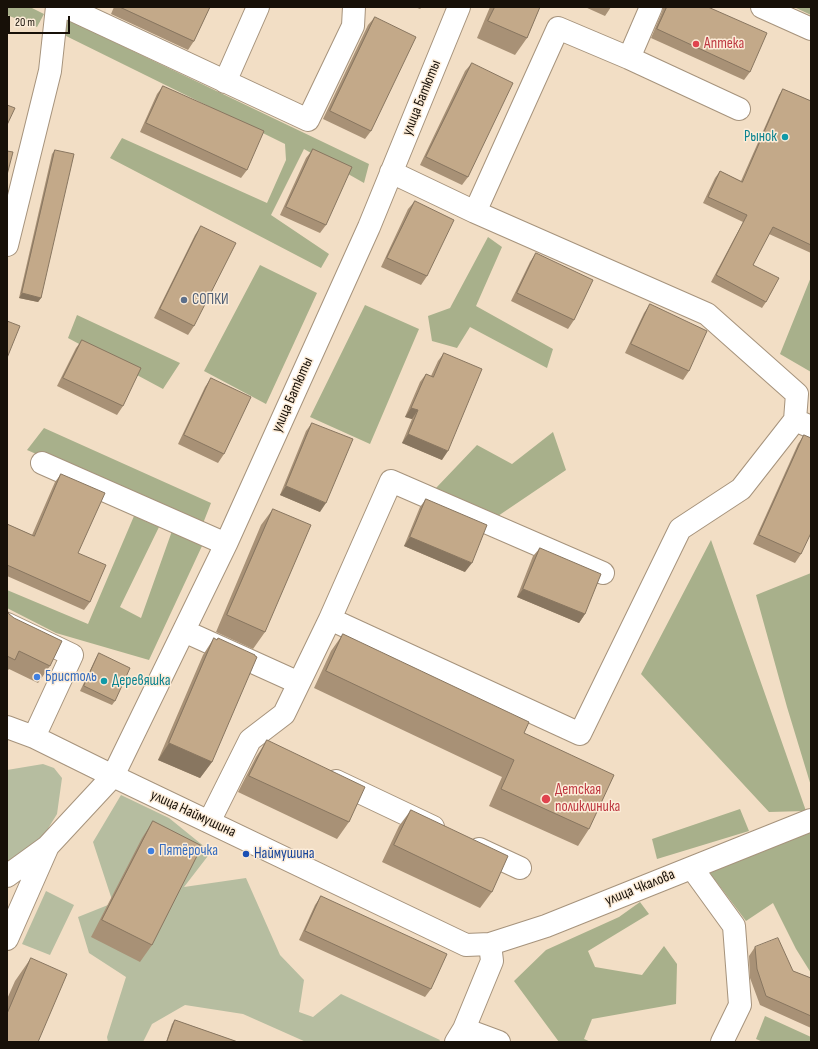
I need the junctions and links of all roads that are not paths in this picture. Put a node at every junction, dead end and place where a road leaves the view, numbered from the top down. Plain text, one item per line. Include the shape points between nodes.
1 (57, 7) edge
2 (66, 7) edge
3 (258, 7) edge
4 (354, 7) edge
5 (459, 7) edge
6 (652, 7) edge
7 (762, 7) edge
8 (811, 29) edge
9 (629, 58) junction
10 (224, 82) junction
11 (739, 109) dead end
12 (391, 172) junction
13 (475, 212) junction
14 (7, 245) edge
15 (803, 424) edge
16 (42, 463) dead end
17 (226, 544) junction
18 (603, 573) dead end
19 (330, 619) junction
20 (7, 624) edge
21 (184, 631) junction
22 (300, 683) junction
23 (7, 727) edge
24 (34, 736) junction
25 (250, 740) junction
26 (271, 751) edge
27 (321, 774) edge
28 (113, 776) junction
29 (811, 820) edge
30 (209, 822) junction
31 (48, 846) junction
32 (520, 868) dead end
33 (692, 868) junction
34 (7, 876) edge
35 (7, 939) edge
36 (490, 944) junction
37 (466, 945) joint
38 (460, 1035) edge
39 (499, 1042) edge
40 (722, 1042) edge

1 - 14 street via 50,71
2 - 10 street
3 - 10 street
4 - 10 street via 353,26 308,120
5 - 12 street, улица Батюты
6 - 9 street
7 - 8 street
9 - 11 street
9 - 13 street via 558,28
12 - 13 street
12 - 17 street, улица Батюты via 369,227
13 - 15 street via 707,314 797,394
15 - 19 street via 741,489 680,529 580,734
16 - 17 street
17 - 21 street, улица Батюты
18 - 19 street via 391,481
19 - 22 street
20 - 24 street via 72,654
21 - 22 street
21 - 28 street, улица Батюты
22 - 25 street via 284,714
23 - 24 street, улица Наймушина
24 - 28 street, улица Наймушина
25 - 26 street
25 - 30 street
27 - 32 street
28 - 30 street, улица Наймушина
28 - 31 street, улица Батюты
29 - 33 street, улица Чкалова
30 - 37 street, улица Наймушина
31 - 34 street
31 - 35 street
33 - 36 street, улица Чкалова via 546,926
33 - 40 street via 734,926 740,1005
36 - 37 street, улица Чкалова
36 - 38 street via 492,961
38 - 39 street

